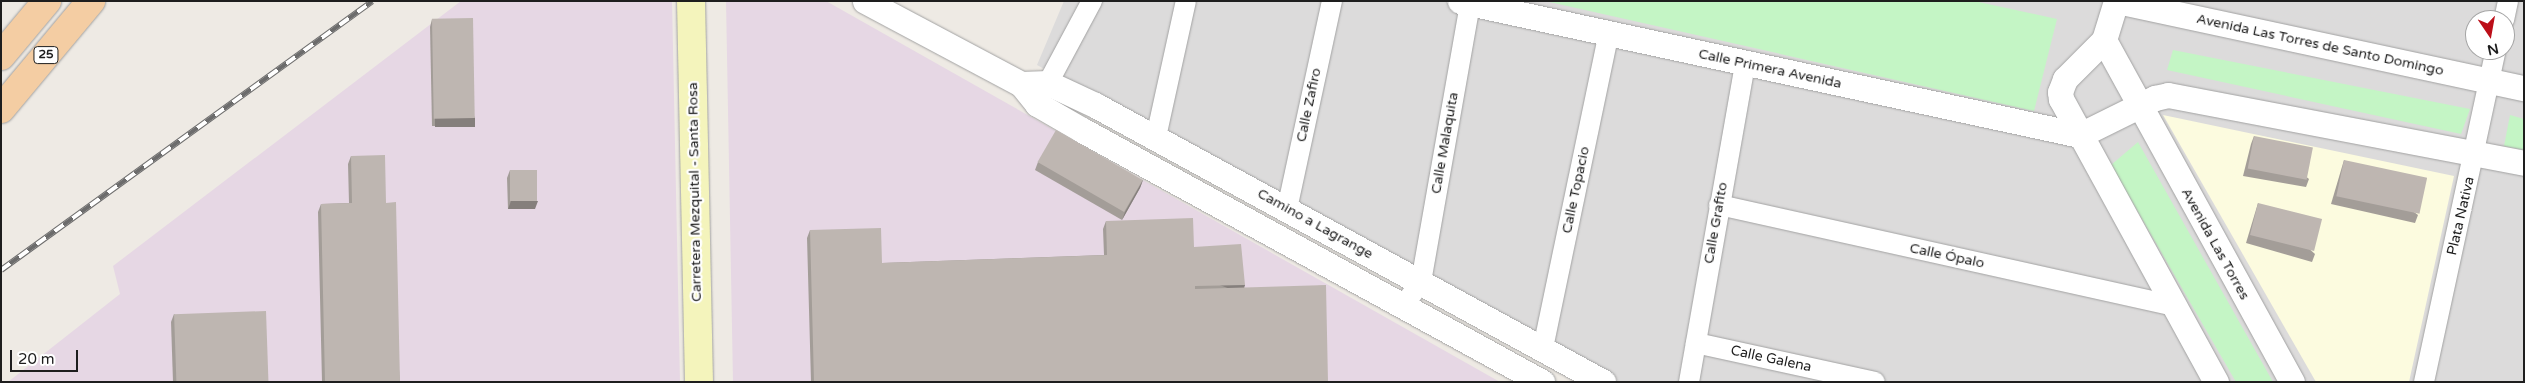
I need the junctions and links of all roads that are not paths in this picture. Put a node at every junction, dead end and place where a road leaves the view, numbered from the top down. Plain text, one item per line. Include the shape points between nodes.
1 (47, 1) edge
2 (90, 1) edge
3 (691, 1) edge
4 (865, 1) edge
5 (1092, 1) edge
6 (1186, 1) edge
7 (1332, 1) edge
8 (2117, 1) edge
9 (1465, 2) edge
10 (1609, 32) junction
11 (2104, 40) junction
12 (1, 56) edge
13 (2494, 60) edge
14 (1745, 64) junction
15 (2489, 81) junction
16 (2524, 88) edge
17 (1043, 93) junction
18 (2139, 107) junction
19 (1, 110) edge
20 (2080, 135) junction
21 (1156, 137) junction
22 (2475, 153) junction
23 (2524, 163) edge
24 (1719, 205) junction
25 (1286, 209) junction
26 (1421, 282) junction
27 (1404, 306) junction
28 (2175, 306) junction
29 (1696, 343) junction
30 (1542, 348) junction
31 (699, 382) edge
32 (1542, 382) edge
33 (1603, 382) edge
34 (1689, 382) edge
35 (1875, 382) edge
36 (2216, 382) edge
37 (2292, 382) edge
38 (2424, 382) edge

1 - 12 main road, 25
2 - 19 main road, 25
3 - 31 main road, Carretera Mezquital - Santa Rosa
4 - 17 street, Camino a Lagrange
5 - 17 street
6 - 21 street
7 - 25 street, Calle Zafiro
8 - 11 street
8 - 15 street, Avenida Las Torres de Santo Domingo
9 - 10 street, Calle Primera Avenida
9 - 26 street, Calle Malaquita
10 - 14 street, Calle Primera Avenida
10 - 30 street, Calle Topacio
11 - 18 street, Avenida Las Torres
11 - 20 street via 2066,80 2060,92
13 - 15 street, Plata Nativa
14 - 20 street, Calle Primera Avenida
14 - 24 street, Calle Grafito
15 - 16 street, Avenida Las Torres de Santo Domingo
15 - 22 street, Plata Nativa
17 - 21 street, Camino a Lagrange
17 - 27 street
18 - 20 street
18 - 22 street via 2168,95
18 - 37 street, Avenida Las Torres
20 - 28 street
21 - 25 street, Camino a Lagrange
22 - 23 street
22 - 38 street, Plata Nativa
24 - 28 street, Calle Ópalo
24 - 29 street, Calle Grafito
25 - 26 street, Camino a Lagrange
26 - 27 street
26 - 30 street, Camino a Lagrange
27 - 32 street
28 - 36 street
29 - 34 street, Calle Grafito
29 - 35 street, Calle Galena
30 - 33 street, Camino a Lagrange

